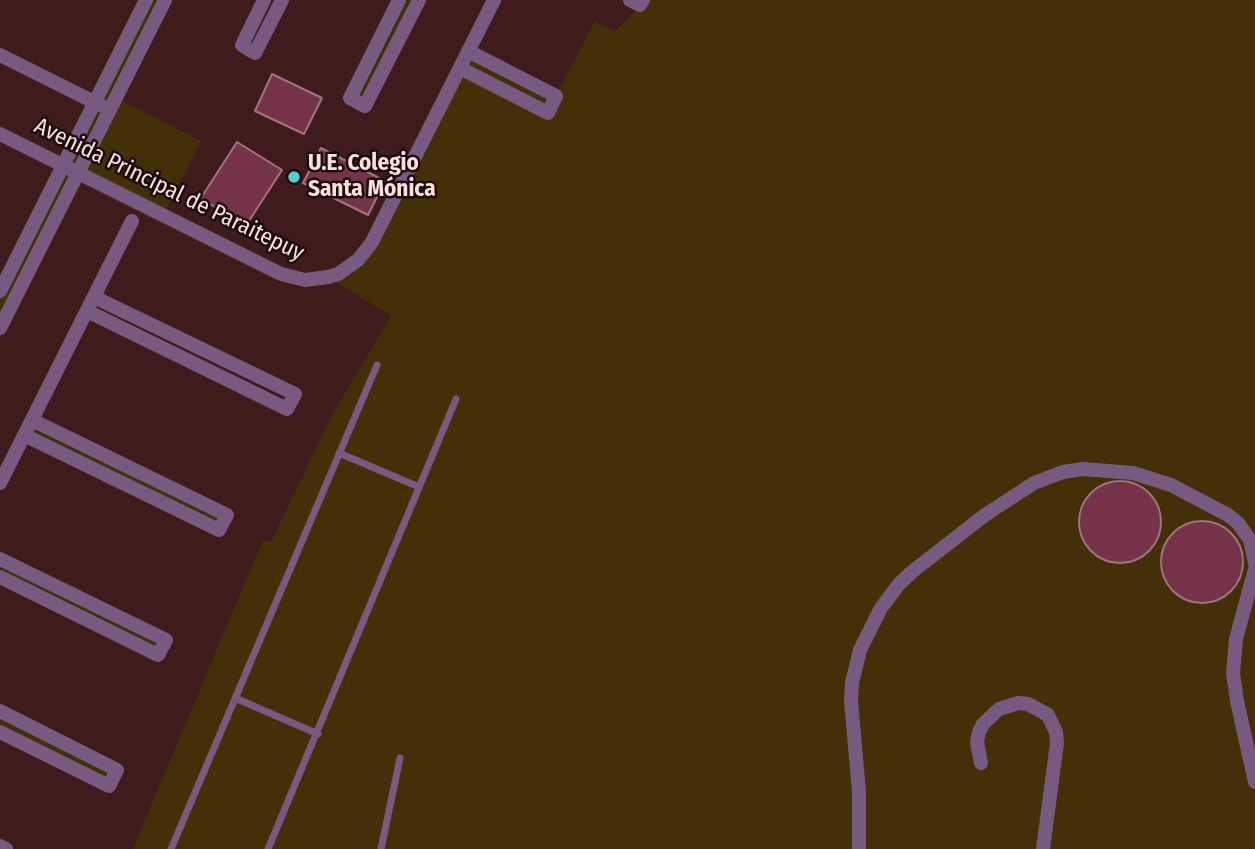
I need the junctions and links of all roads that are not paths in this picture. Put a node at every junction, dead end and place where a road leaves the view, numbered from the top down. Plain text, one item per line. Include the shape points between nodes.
1 (146, 0) edge
2 (264, 0) edge
3 (282, 0) edge
4 (400, 0) edge
5 (419, 0) edge
6 (494, 0) edge
7 (630, 0) edge
8 (643, 0) edge
9 (160, 2) edge
10 (468, 51) junction
11 (0, 55) edge
12 (460, 68) junction
13 (95, 103) junction
14 (110, 110) junction
15 (0, 134) edge
16 (63, 166) junction
17 (78, 173) junction
18 (132, 221) dead end
19 (0, 291) edge
20 (94, 297) junction
21 (87, 311) junction
22 (0, 328) edge
23 (377, 365) dead end
24 (456, 399) dead end
25 (32, 420) junction
26 (24, 435) junction
27 (339, 453) junction
28 (0, 483) edge
29 (419, 487) junction
30 (0, 559) edge
31 (1255, 563) edge
32 (1255, 569) edge
33 (0, 577) edge
34 (235, 698) junction
35 (0, 711) edge
36 (0, 732) edge
37 (318, 734) junction
38 (400, 758) dead end
39 (981, 763) dead end
40 (1255, 782) edge
41 (0, 846) edge
42 (6, 849) edge
43 (171, 849) edge
44 (268, 849) edge
45 (381, 849) edge
46 (859, 849) edge
47 (1043, 849) edge

1 - 13 street
2 - 3 street via 242,45 255,52
4 - 5 street via 350,98 365,106
6 - 10 street, Avenida Principal de Paraitepuy
7 - 8 street via 640,5
9 - 14 street
10 - 12 street, Avenida Principal de Paraitepuy
10 - 12 street via 556,96 548,113
11 - 13 street
12 - 17 street, Avenida Principal de Paraitepuy via 372,242 358,260 328,277 305,280 281,274
13 - 14 street
13 - 16 street
14 - 17 street
15 - 16 street, Avenida Principal de Paraitepuy
16 - 17 street, Avenida Principal de Paraitepuy
16 - 19 street
17 - 22 street
18 - 20 street
20 - 21 street
20 - 21 street via 295,394 288,409
21 - 25 street
23 - 27 lane
24 - 29 lane
25 - 26 street
25 - 26 street via 227,515 219,530
26 - 28 street
27 - 29 lane
27 - 34 lane
29 - 37 lane
30 - 33 street via 166,640 158,655
31 - 46 street via 1250,540 1228,515 1171,485 1132,472 1072,470 1034,484 985,515 899,584 873,621 860,650 851,701
32 - 40 street via 1236,639 1233,673
34 - 37 lane
34 - 43 lane
35 - 36 street via 117,770 109,786
37 - 44 lane
38 - 45 lane
39 - 47 street via 979,732 999,709 1028,704 1048,715 1057,743
41 - 42 street

